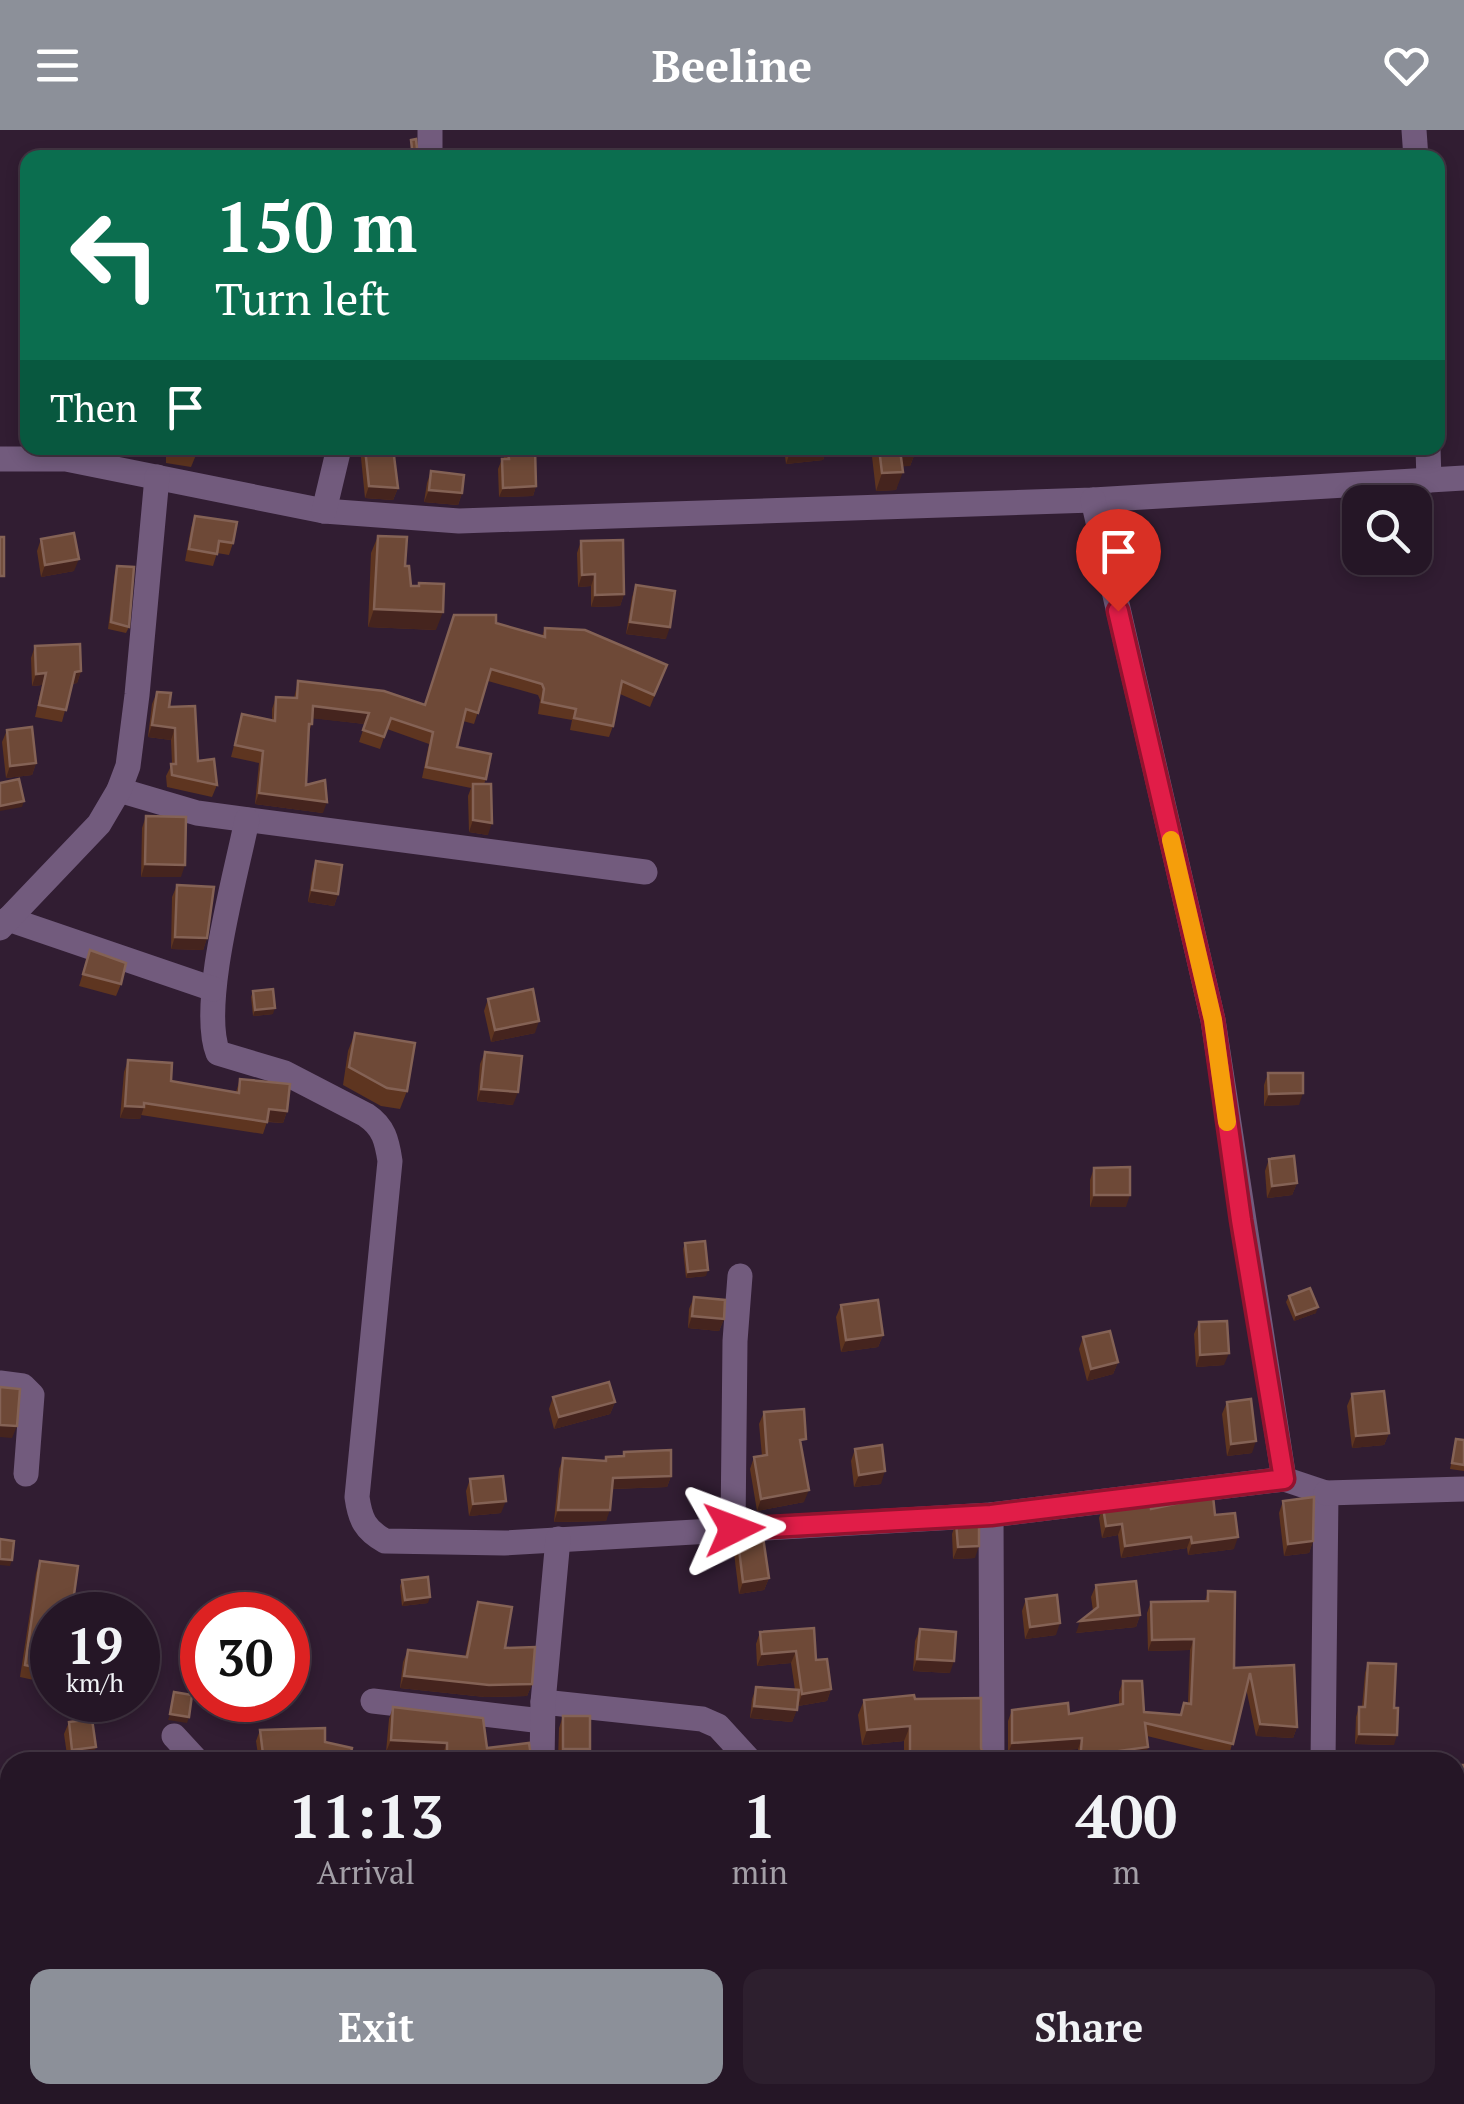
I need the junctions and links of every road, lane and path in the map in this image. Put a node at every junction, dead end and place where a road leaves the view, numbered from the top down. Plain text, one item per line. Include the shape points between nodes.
1 (337, 455) edge
2 (1428, 455) edge
3 (0, 459) edge
4 (157, 477) junction
5 (1464, 478) edge
6 (1429, 480) junction
7 (1092, 500) junction
8 (324, 510) junction
9 (119, 790) junction
10 (247, 820) junction
11 (645, 872) dead end
12 (4, 924) edge
13 (214, 988) junction
14 (740, 1276) dead end
15 (0, 1384) edge
16 (26, 1474) dead end
17 (1284, 1479) junction
18 (1464, 1489) edge
19 (1326, 1493) junction
20 (991, 1515) junction
21 (734, 1529) junction
22 (558, 1540) junction
23 (373, 1701) dead end
24 (542, 1711) junction
25 (174, 1736) dead end
26 (189, 1752) edge
27 (542, 1752) edge
28 (742, 1752) edge
29 (992, 1752) edge
30 (1323, 1752) edge

1 - 8 street
2 - 6 street
3 - 4 street via 66,459
4 - 8 street
4 - 9 street via 137,695
5 - 6 street
6 - 7 street
7 - 8 street via 459,520
7 - 17 street via 1213,1020
9 - 10 street
9 - 12 street via 99,824
10 - 11 street
10 - 13 street
12 - 13 street
13 - 22 street via 212,1038 218,1054 285,1073 366,1115 387,1138 357,1497 368,1532 401,1542
14 - 21 street
15 - 16 street via 23,1386 32,1395
17 - 19 street
17 - 20 street
18 - 19 street
19 - 30 street
20 - 21 street
20 - 29 street
21 - 22 street
22 - 24 street
23 - 24 street
24 - 27 street
24 - 28 street via 702,1719
25 - 26 street

